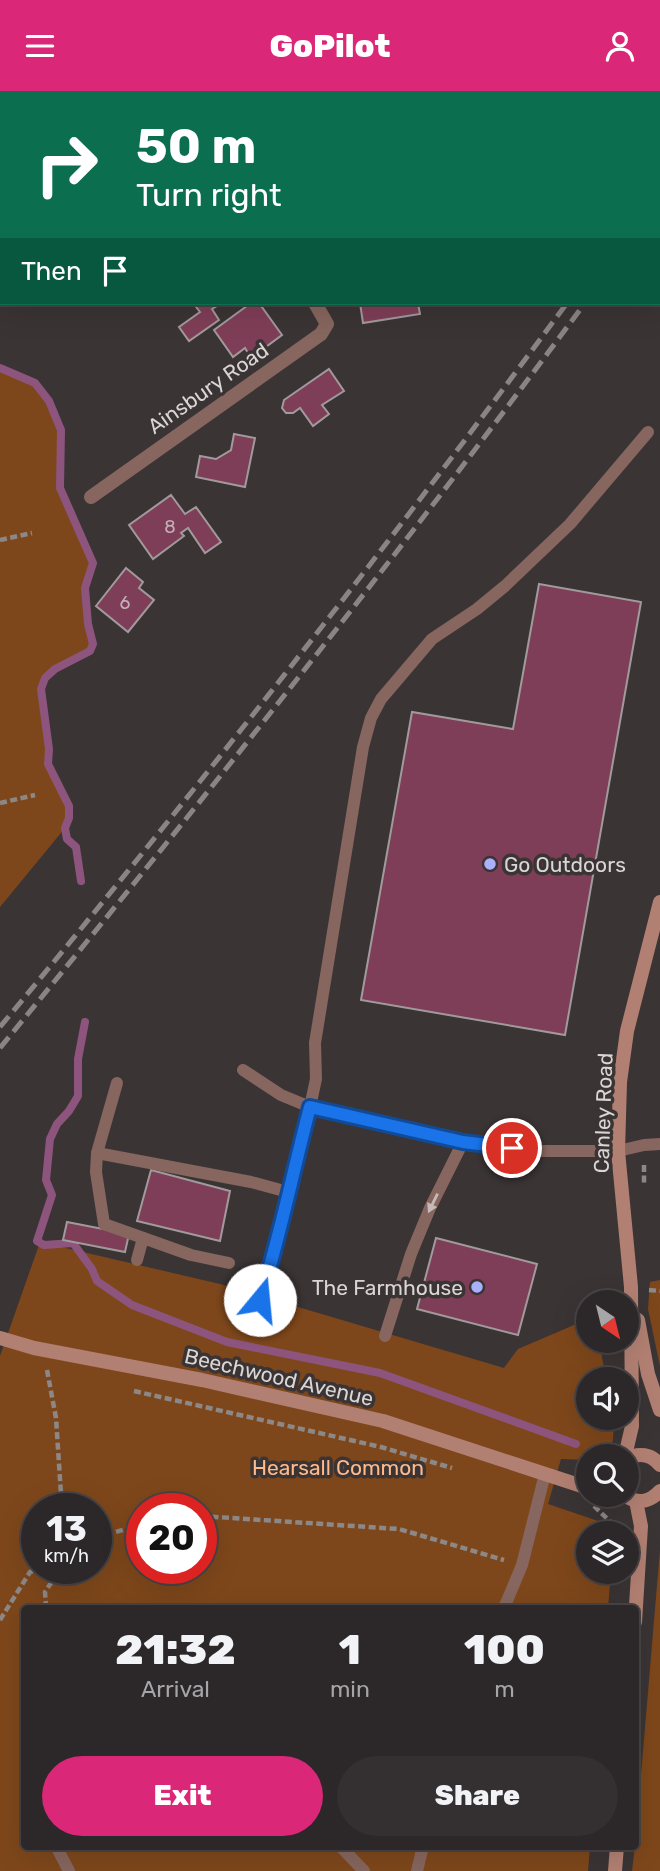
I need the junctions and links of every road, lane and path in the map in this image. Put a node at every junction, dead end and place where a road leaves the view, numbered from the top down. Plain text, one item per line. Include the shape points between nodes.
1 (316, 305) edge
2 (648, 432) dead end
3 (90, 497) dead end
4 (32, 533) dead end
5 (0, 540) edge
6 (35, 795) dead end
7 (0, 803) edge
8 (660, 902) edge
9 (243, 1070) dead end
10 (117, 1083) dead end
11 (310, 1107) junction
12 (463, 1142) junction
13 (660, 1144) edge
14 (644, 1145) junction
15 (618, 1151) junction
16 (97, 1153) junction
17 (644, 1190) dead end
18 (288, 1192) junction
19 (143, 1238) junction
20 (137, 1260) dead end
21 (229, 1263) dead end
22 (631, 1287) junction
23 (260, 1300) dead end
24 (385, 1336) dead end
25 (0, 1338) edge
26 (42, 1349) junction
27 (35, 1368) dead end
28 (47, 1371) junction
29 (60, 1374) dead end
30 (123, 1388) dead end
31 (660, 1411) edge
32 (629, 1444) edge
33 (639, 1455) edge
34 (660, 1465) edge
35 (460, 1471) dead end
36 (545, 1474) junction
37 (576, 1482) edge
38 (660, 1490) edge
39 (61, 1493) edge
40 (639, 1497) edge
41 (591, 1507) edge
42 (632, 1507) edge
43 (595, 1508) joint
44 (217, 1517) edge
45 (610, 1521) edge
46 (522, 1565) junction
47 (22, 1584) edge
48 (50, 1584) edge
49 (46, 1605) edge
50 (504, 1605) edge
51 (636, 1605) edge
52 (0, 1620) edge
53 (57, 1850) edge
54 (344, 1850) edge
55 (422, 1850) edge
56 (617, 1850) edge
57 (69, 1871) edge
58 (364, 1871) edge
59 (417, 1871) edge
60 (615, 1871) edge

1 - 3 street, Ainsbury Road via 327,324 321,334
2 - 11 lane via 570,524 505,586 432,639 381,699 371,718 315,1043 316,1079
4 - 5 path
6 - 7 path
8 - 15 street, Canley Road via 628,1031 620,1082
9 - 11 lane via 281,1095
10 - 16 lane
11 - 12 lane
11 - 18 lane
12 - 15 lane via 537,1151
12 -> 24 lane via 411,1254
13 - 14 lane
14 - 15 lane
14 - 17 path
15 - 22 street, Canley Road
16 - 18 lane
16 - 19 lane via 104,1224
18 - 23 lane
19 - 20 lane
19 - 21 lane
22 - 31 street, Canley Road
22 - 32 street, Canley Road
25 - 26 street, Beechwood Avenue
26 - 28 path
26 - 36 street, Beechwood Avenue via 383,1421
27 - 28 path
28 - 29 path
28 - 39 path via 56,1418
30 - 35 path via 381,1447
33 - 34 street
36 - 37 street, Beechwood Avenue
36 - 46 lane
38 - 40 street via 653,1498
41 - 43 path
42 - 51 street via 641,1526
43 - 45 path
44 - 46 path via 399,1529
46 - 50 lane
47 - 52 path
48 - 49 path via 45,1592
53 - 57 lane
54 - 58 lane
55 - 59 lane
56 - 60 street

